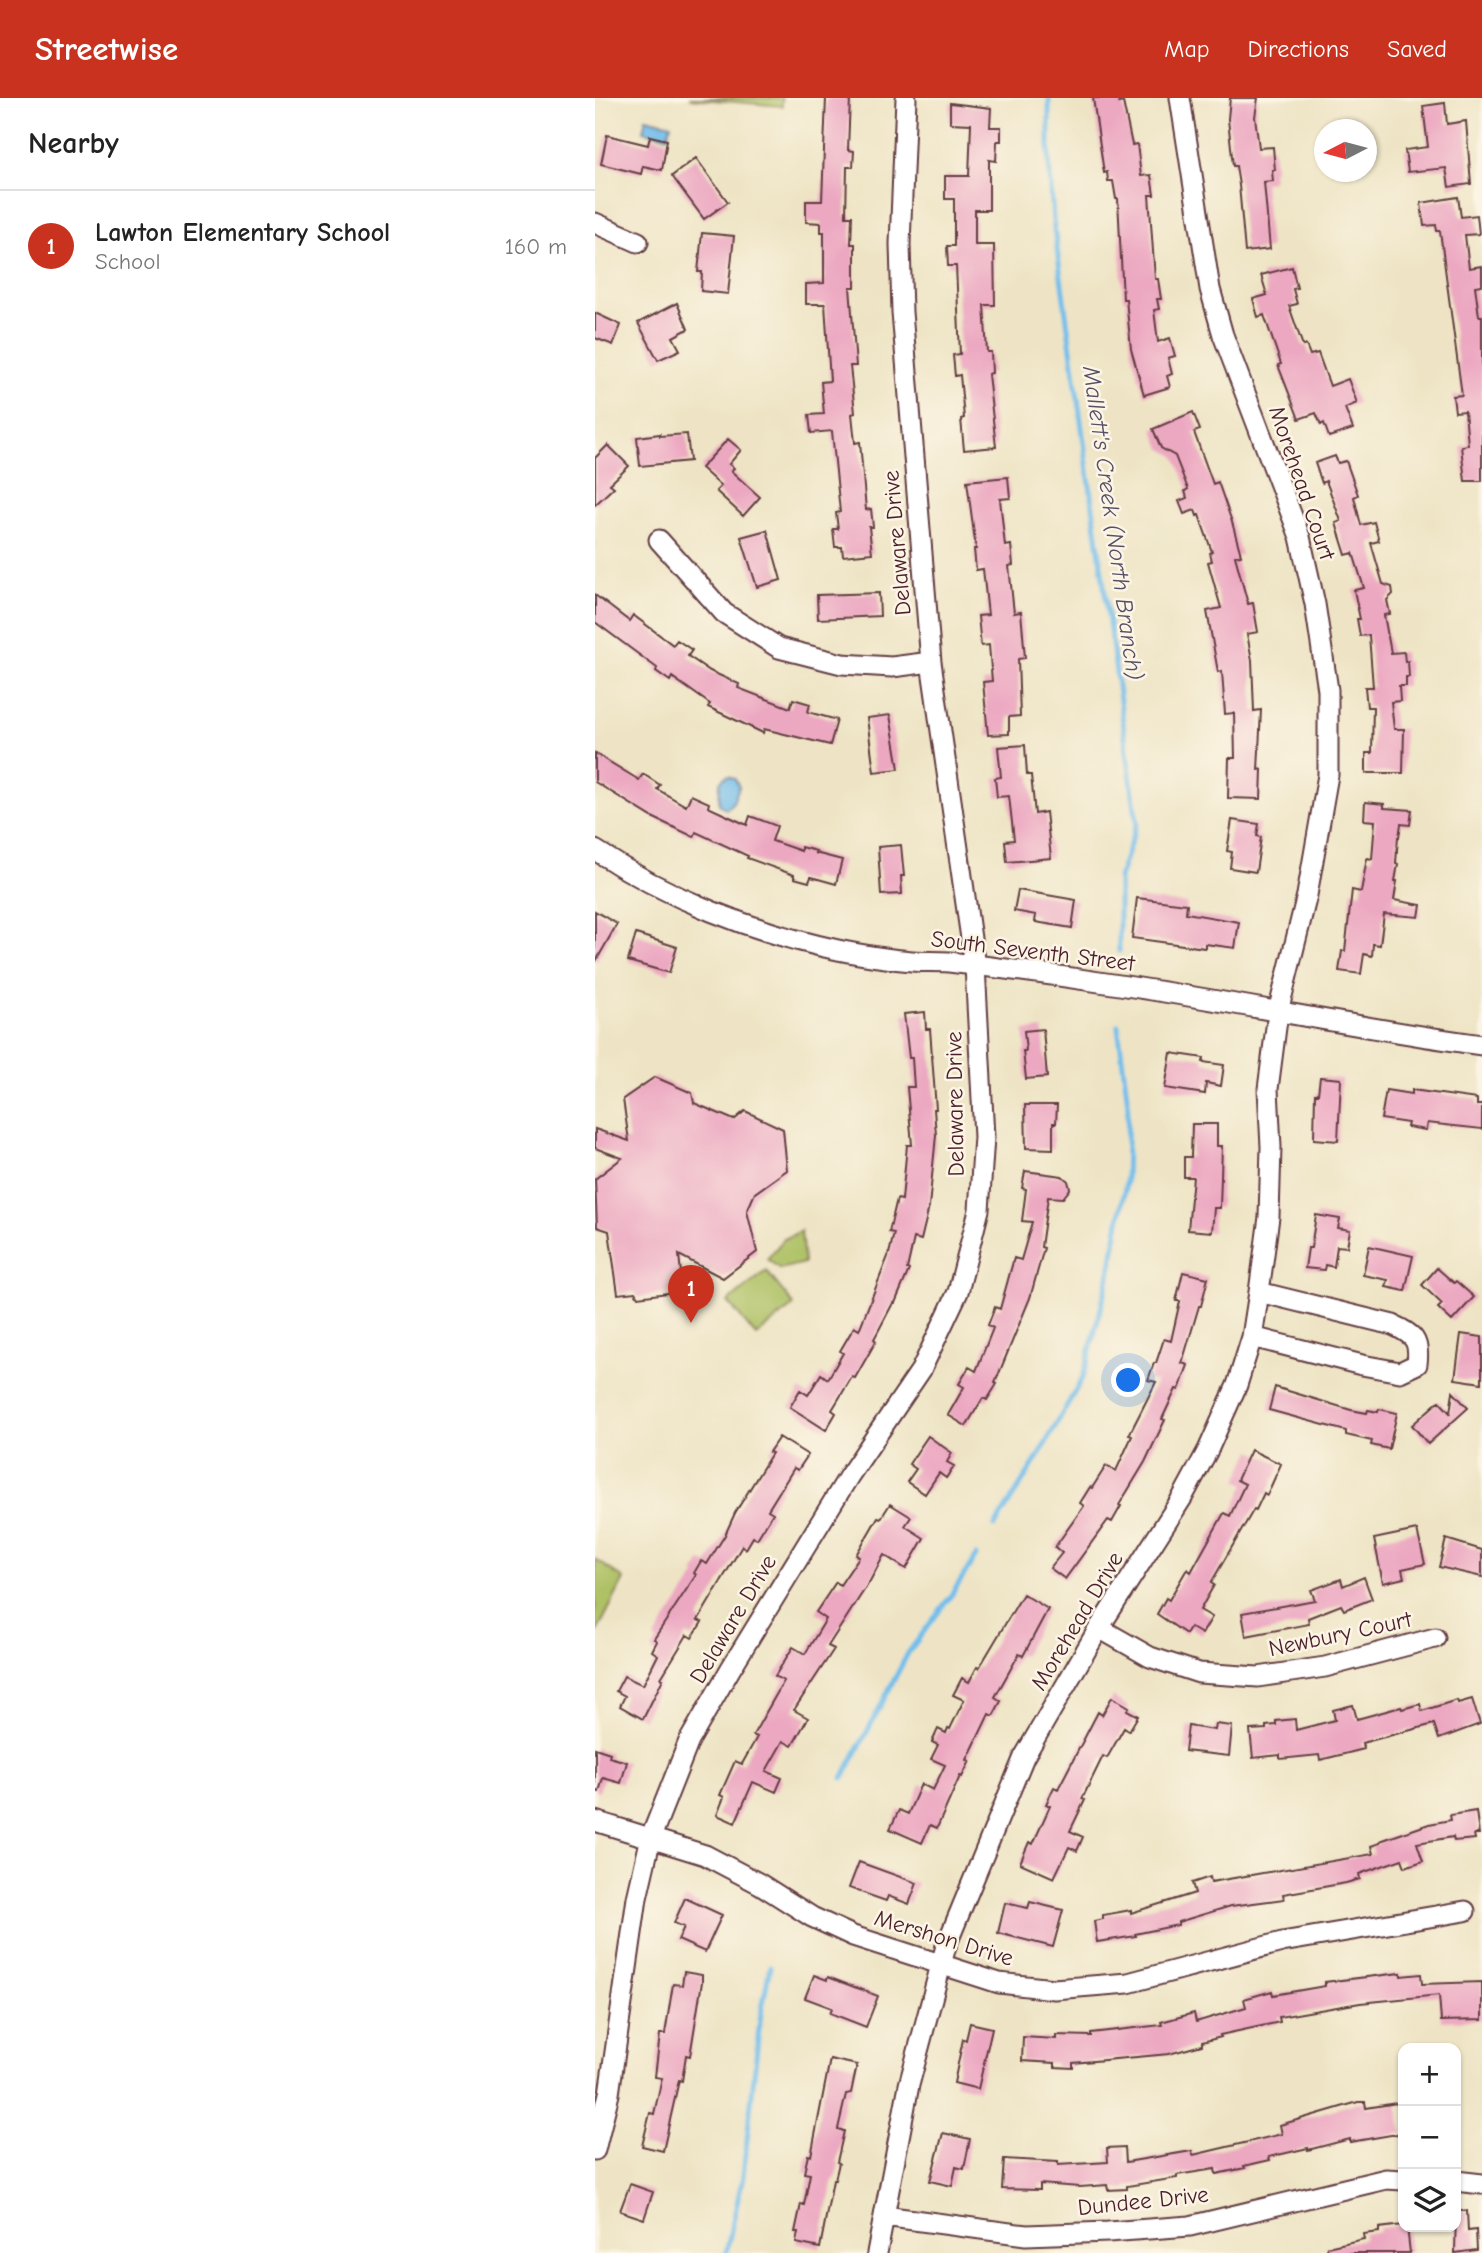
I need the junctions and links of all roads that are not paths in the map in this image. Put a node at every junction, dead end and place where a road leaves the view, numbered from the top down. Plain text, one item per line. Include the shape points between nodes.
1 (906, 98) edge
2 (1180, 98) edge
3 (595, 223) edge
4 (638, 242) dead end
5 (659, 540) dead end
6 (931, 662) junction
7 (595, 850) edge
8 (975, 966) junction
9 (1278, 1012) junction
10 (1482, 1045) edge
11 (1259, 1292) junction
12 (1252, 1337) junction
13 (1099, 1628) junction
14 (1435, 1638) dead end
15 (595, 1821) edge
16 (650, 1837) junction
17 (1465, 1911) dead end
18 (940, 1964) junction
19 (595, 2150) edge
20 (1398, 2180) edge
21 (1461, 2181) edge
22 (1482, 2184) edge
23 (884, 2216) junction
24 (877, 2253) edge

1 - 6 street, Delaware Drive via 902,312
2 - 9 street, Morehead Court via 1210,289 1300,537 1328,690 1328,775 1307,895
3 - 4 street
5 - 6 street via 724,613 779,648 842,664 892,667
6 - 8 street, Delaware Drive
7 - 8 street, South Seventh Street via 632,874 711,911 790,937 839,950
8 - 9 street, South Seventh Street
8 - 16 street, Delaware Drive via 984,1137 978,1210 958,1292 921,1370 842,1488 689,1741
9 - 10 street, South Seventh Street
9 - 11 street, Morehead Drive via 1268,1089 1269,1217
11 - 12 street, Morehead Drive
11 - 12 street via 1393,1325 1410,1333 1419,1348 1417,1364 1400,1372
12 - 13 street, Morehead Drive via 1208,1450
13 - 14 street, Newbury Court via 1150,1657 1199,1673 1258,1677 1325,1667
13 - 18 street, Morehead Drive via 1024,1757
15 - 16 street, Mershon Drive
16 - 18 street, Mershon Drive via 705,1855 853,1936
16 - 19 street, Delaware Drive via 609,2094
17 - 18 street, Mershon Drive via 1282,1942 1128,1983 1043,1987 999,1983
18 - 23 street, Morehead Drive via 909,2085
20 - 23 street, Dundee Drive via 1373,2182 1190,2225 1108,2232 1026,2235
21 - 22 street
23 - 24 street, Morehead Drive

